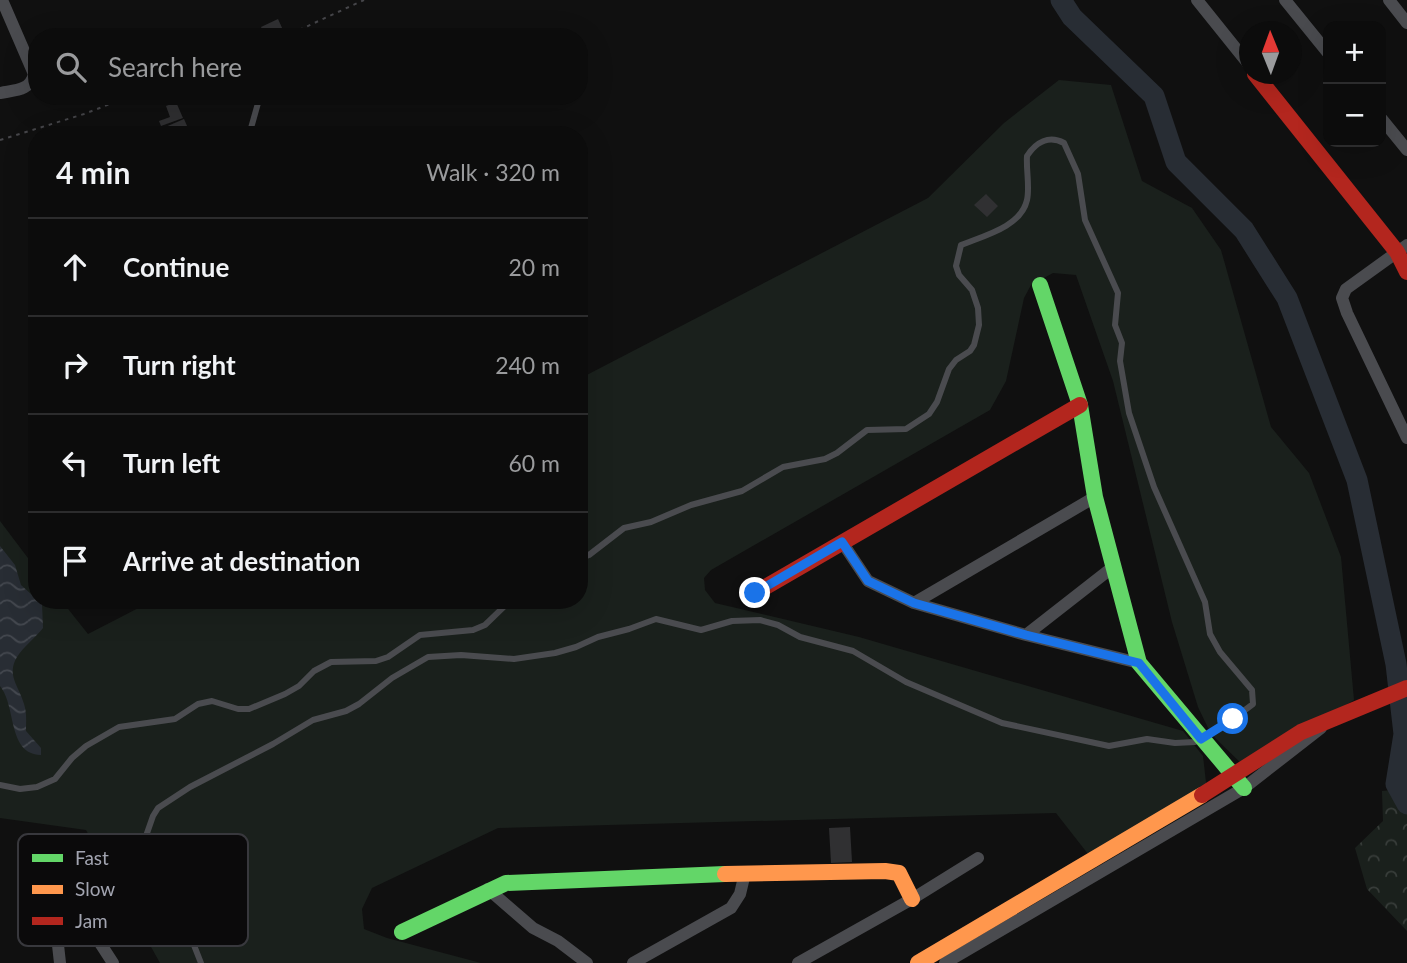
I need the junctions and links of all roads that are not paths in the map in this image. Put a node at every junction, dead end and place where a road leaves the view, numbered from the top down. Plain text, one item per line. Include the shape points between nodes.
1 (2, 0) edge
2 (1197, 0) edge
3 (1285, 0) edge
4 (1389, 0) edge
5 (1407, 23) edge
6 (1323, 47) edge
7 (1239, 52) edge
8 (28, 60) edge
9 (1263, 84) edge
10 (28, 87) edge
11 (0, 93) edge
12 (257, 105) edge
13 (1386, 124) edge
14 (252, 126) edge
15 (1407, 150) edge
16 (1402, 248) edge
17 (1407, 272) edge
18 (1041, 285) dead end
19 (1080, 405) junction
20 (1407, 438) edge
21 (1096, 497) junction
22 (842, 542) junction
23 (588, 554) edge
24 (1113, 567) junction
25 (755, 593) dead end
26 (914, 603) junction
27 (501, 609) edge
28 (1026, 635) junction
29 (1139, 663) junction
30 (1407, 688) edge
31 (1201, 739) junction
32 (1238, 783) junction
33 (0, 785) edge
34 (147, 834) edge
35 (978, 858) dead end
36 (745, 873) junction
37 (488, 889) junction
38 (912, 899) junction
39 (402, 932) dead end
40 (102, 946) edge
41 (194, 946) edge
42 (805, 961) edge
43 (113, 963) edge
44 (201, 963) edge
45 (587, 963) edge
46 (633, 963) edge
47 (918, 963) edge
48 (945, 963) edge

1 - 8 street
2 - 7 street
3 - 6 street
4 - 5 street
9 - 16 street
10 - 11 street
12 - 14 lane
13 - 15 street
16 - 17 street
16 - 20 street via 1346,289 1342,298
18 - 19 street
19 - 21 street
19 - 22 street
21 - 24 street
21 - 26 street
22 - 25 street
22 - 26 street via 868,581
23 - 31 lane via 624,528 742,491 783,467 825,459 867,429 906,429 929,414 949,369 974,345 979,325 972,290 956,266 959,249 998,230 1023,211 1028,198 1027,156 1046,140 1059,141 1075,163 1085,220 1118,293 1115,325 1122,343 1126,401 1154,487 1205,602 1213,643 1253,695 1249,709
24 - 28 street
24 - 29 street
26 - 28 street
27 - 33 lane via 473,630 420,635 376,661 331,662 292,690 249,709 212,701 175,719 119,727 86,746 55,779 20,789
28 - 29 street
29 - 31 street
30 - 32 street via 1301,732
31 - 32 street
31 - 34 lane via 1185,743 1137,740 1109,746 1002,723 906,682 853,650 800,637 778,625 733,621 701,630 656,619 565,652 514,659 428,657 359,704 313,720 190,787 158,808
32 - 47 street
32 - 48 street
35 - 38 street
36 - 37 street via 506,883
36 - 38 street via 899,873
36 - 46 street via 731,908
37 - 39 street
37 - 45 street via 533,928
38 - 42 street
40 - 43 street
41 - 44 lane

